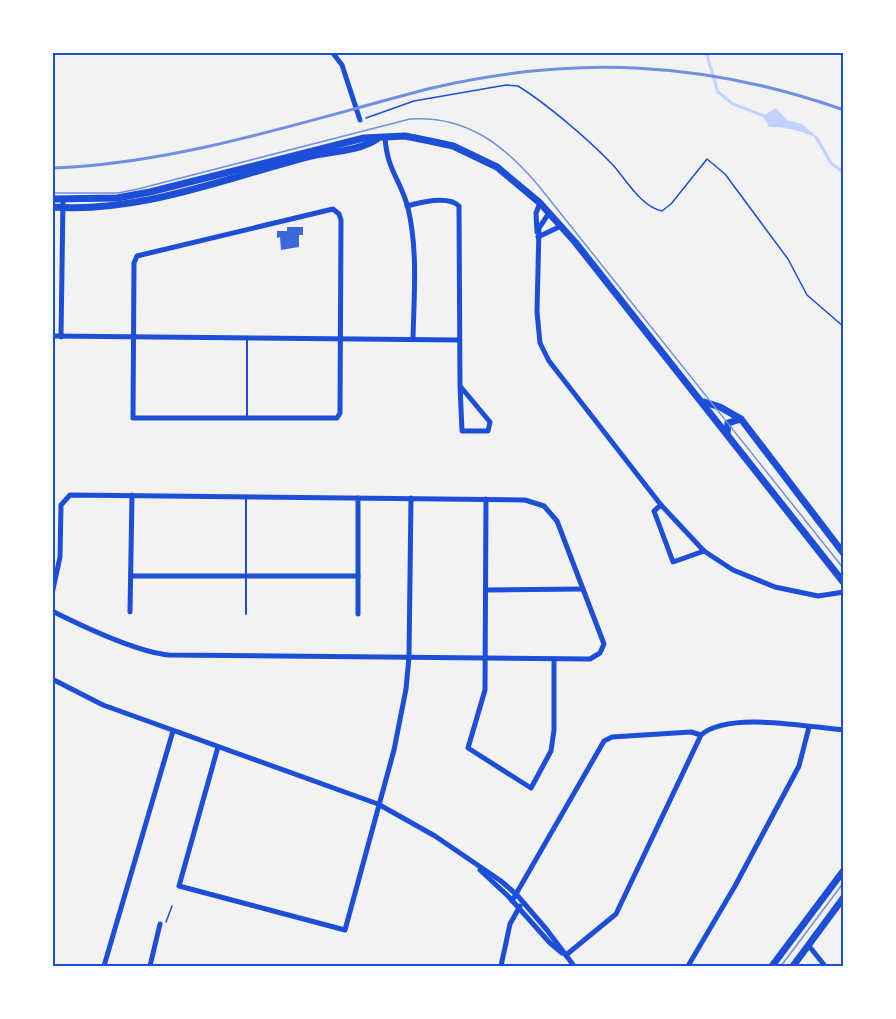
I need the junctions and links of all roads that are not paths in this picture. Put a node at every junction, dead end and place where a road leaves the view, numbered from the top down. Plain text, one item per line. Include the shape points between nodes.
1 (332, 52) edge
2 (360, 120) dead end
3 (385, 137) junction
4 (52, 199) edge
5 (63, 203) junction
6 (540, 203) junction
7 (408, 206) junction
8 (52, 207) edge
9 (549, 213) junction
10 (561, 226) junction
11 (538, 237) junction
12 (52, 336) edge
13 (61, 337) junction
14 (134, 337) junction
15 (247, 338) junction
16 (340, 339) junction
17 (413, 339) junction
18 (459, 340) junction
19 (460, 386) junction
20 (702, 402) junction
21 (246, 419) junction
22 (741, 419) junction
23 (727, 434) junction
24 (132, 495) junction
25 (246, 496) junction
26 (358, 498) junction
27 (411, 498) junction
28 (486, 499) junction
29 (661, 505) junction
30 (704, 551) junction
31 (843, 554) edge
32 (131, 576) junction
33 (246, 576) junction
34 (358, 576) junction
35 (843, 583) edge
36 (583, 589) junction
37 (486, 590) junction
38 (843, 592) edge
39 (52, 594) edge
40 (52, 610) edge
41 (130, 612) dead end
42 (246, 614) dead end
43 (358, 614) dead end
44 (410, 657) junction
45 (485, 659) junction
46 (554, 659) junction
47 (52, 679) edge
48 (809, 727) junction
49 (843, 730) edge
50 (173, 731) junction
51 (701, 735) junction
52 (218, 747) junction
53 (378, 804) junction
54 (478, 868) junction
55 (843, 870) edge
56 (517, 894) junction
57 (843, 897) edge
58 (512, 901) junction
59 (523, 902) junction
60 (518, 909) junction
61 (160, 924) road end
62 (808, 946) junction
63 (566, 955) junction
64 (104, 966) edge
65 (150, 966) edge
66 (501, 966) edge
67 (574, 966) edge
68 (688, 966) edge
69 (772, 966) edge
70 (793, 966) edge
71 (825, 966) edge

1 - 2 street via 342,65
3 - 5 main road via 327,146 150,192
3 - 6 main road via 416,138 477,156 497,166
3 - 7 street via 388,165
4 - 5 main road
5 - 8 main road
5 - 13 street
6 - 9 main road
6 - 11 street via 536,213
7 - 17 street via 414,243
7 - 18 street via 453,201 459,206
9 - 10 main road
9 - 11 street via 541,223
10 - 11 street
10 - 20 main road
11 - 29 street via 537,327 544,352
12 - 13 street
13 - 14 street
14 - 15 street
14 - 16 street via 137,256 333,209 341,220
14 - 21 street via 133,418
15 - 16 street
15 - 21 lane
16 - 17 street
16 - 21 street via 337,418
17 - 18 street
18 - 19 street
19 - 19 street via 462,431 488,431 490,422
20 - 22 main road
20 - 23 main road
22 - 23 main road via 728,423
22 - 31 main road
23 - 35 main road
24 - 25 street
24 - 32 street
24 - 39 street via 65,498 61,505 58,570
25 - 26 street
25 - 33 lane
26 - 27 street
26 - 34 street
27 - 28 street
27 - 44 street
28 - 36 street via 536,502 552,513
28 - 37 street
29 - 30 street
29 - 30 street via 654,510 673,562
30 - 38 street via 733,570 775,587 818,596
32 - 33 street
32 - 41 street
33 - 34 street
33 - 42 lane
34 - 43 street
36 - 37 street
36 - 46 street via 603,639 603,649 596,657
37 - 45 street
40 - 44 street via 159,654
44 - 45 street
44 - 53 street via 400,722
45 - 46 street
45 - 46 street via 485,690 468,748 531,788 551,751 555,730
47 - 50 street via 103,705
48 - 49 street
48 - 51 street via 775,723 714,725
48 - 68 street via 799,766
50 - 52 street
50 - 64 street
51 - 56 street via 680,732 612,737 604,741
51 - 63 street via 616,914
52 - 53 street
52 - 53 street via 179,886 345,930
53 - 54 street via 435,836
54 - 56 street
54 - 58 street
55 - 69 main road
56 - 58 street
56 - 59 street
57 - 62 main road
58 - 60 street
59 - 60 street
59 - 63 street
60 - 63 street
60 - 66 street via 510,924
61 - 65 street
62 - 70 main road
62 - 71 street
63 - 67 street

